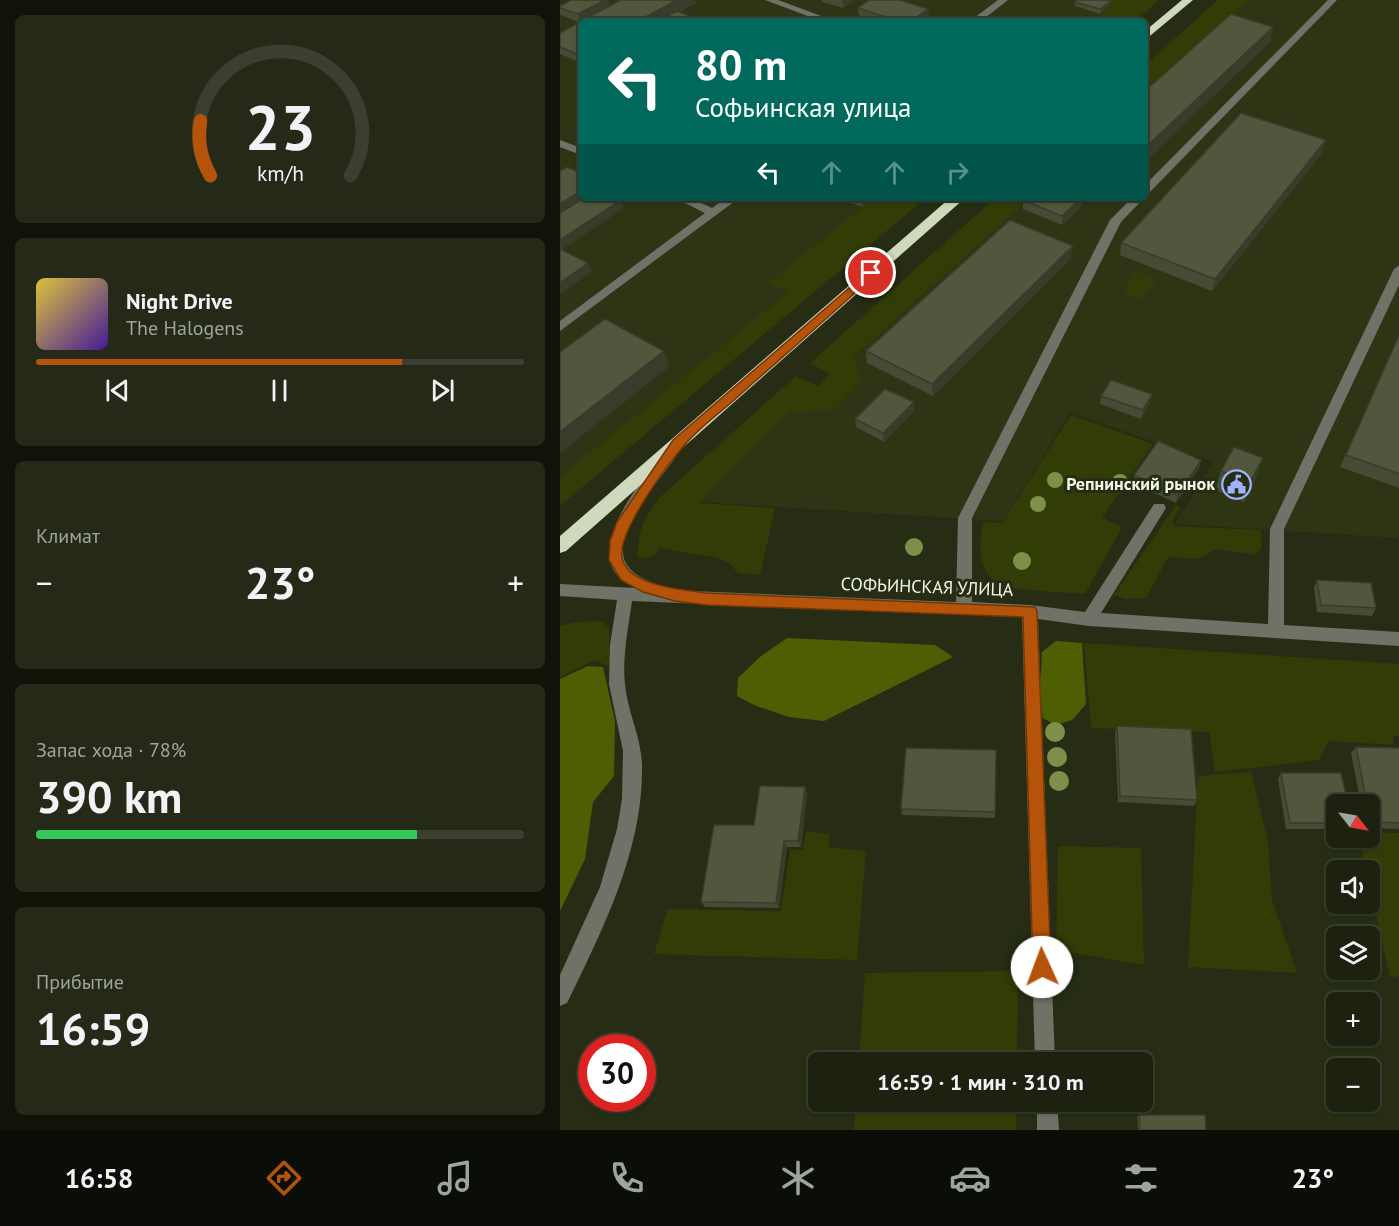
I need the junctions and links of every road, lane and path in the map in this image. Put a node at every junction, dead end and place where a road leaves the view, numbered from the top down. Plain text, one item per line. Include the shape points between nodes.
1 (769, 0) edge
2 (1004, 0) edge
3 (1188, 0) edge
4 (1333, 0) edge
5 (821, 18) edge
6 (979, 18) edge
7 (1148, 34) edge
8 (560, 143) edge
9 (578, 151) edge
10 (1148, 188) edge
11 (687, 201) edge
12 (729, 201) edge
13 (955, 201) edge
14 (1135, 201) edge
15 (713, 213) junction
16 (1400, 269) edge
17 (560, 327) edge
18 (678, 444) junction
19 (1159, 508) dead end
20 (560, 546) edge
21 (560, 590) edge
22 (625, 595) junction
23 (706, 599) junction
24 (964, 608) junction
25 (1030, 611) junction
26 (1089, 619) junction
27 (1276, 630) junction
28 (1400, 639) edge
29 (560, 996) edge
30 (1045, 1052) edge
31 (1047, 1112) edge
32 (1048, 1130) edge

1 - 5 street
2 - 6 street
3 - 7 highway
4 - 10 street
8 - 9 street
11 - 15 street
12 - 15 street
13 - 18 highway
14 - 24 street via 1116,220 965,518
15 - 17 street
16 - 27 street via 1277,529
18 - 20 highway
18 - 23 street via 624,522 616,541 615,560 626,576 643,586
19 - 26 street
21 - 22 street, СОФЬИНСКАЯ УЛИЦА
22 - 23 street, СОФЬИНСКАЯ УЛИЦА
22 - 29 street via 618,637 618,693 629,729 633,771 628,822 608,886
23 - 24 street, СОФЬИНСКАЯ УЛИЦА
24 - 25 street, СОФЬИНСКАЯ УЛИЦА
25 - 26 street, СОФЬИНСКАЯ УЛИЦА
25 - 30 street
26 - 27 street, СОФЬИНСКАЯ УЛИЦА
27 - 28 street, СОФЬИНСКАЯ УЛИЦА
31 - 32 street

